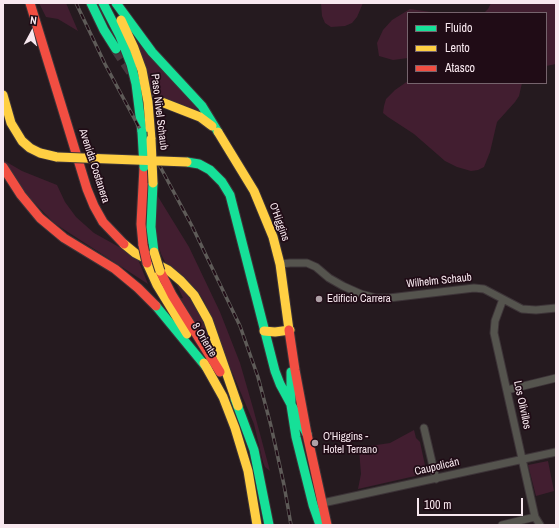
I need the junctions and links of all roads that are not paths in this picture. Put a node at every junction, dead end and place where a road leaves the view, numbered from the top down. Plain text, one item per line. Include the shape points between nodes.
1 (30, 3) edge
2 (91, 3) edge
3 (103, 3) edge
4 (113, 3) edge
5 (116, 3) edge
6 (124, 35) junction
7 (116, 49) tunnel mouth
8 (3, 95) edge
9 (197, 100) junction
10 (159, 101) tunnel mouth
11 (186, 111) junction
12 (218, 132) junction
13 (3, 167) edge
14 (144, 167) joint
15 (152, 196) joint
16 (280, 264) junction
17 (503, 299) junction
18 (556, 308) edge
19 (290, 330) junction
20 (264, 331) junction
21 (207, 368) junction
22 (556, 378) edge
23 (507, 390) junction
24 (291, 405) junction
25 (238, 406) junction
26 (424, 428) dead end
27 (307, 434) junction
28 (556, 452) edge
29 (522, 459) junction
30 (436, 478) junction
31 (318, 504) junction
32 (535, 517) junction
33 (257, 525) edge
34 (269, 525) edge
35 (320, 525) edge
36 (327, 525) edge
37 (502, 525) edge
38 (540, 525) edge

1 - 25 main road, Avenida Costanera via 94,206 103,222 122,243 135,253 168,270 194,295 208,320
2 - 7 main road
3 - 6 main road
4 - 6 main road
5 - 9 main road via 152,52
6 - 14 main road, Paso Nivel Schaub, bridge via 135,79
6 - 15 main road, Paso Nivel Schaub, bridge via 138,60 144,79 151,138
8 - 20 main road, bridge via 11,123 22,141 45,155 187,162 199,164 210,170 230,195
9 - 11 main road via 193,107
9 - 12 main road
10 - 11 main road
11 - 12 main road via 204,119
12 - 16 main road, O'Higgins via 244,172 261,205
13 - 21 main road via 40,218 64,238 115,269 138,288 161,311
14 - 21 main road, 8 Oriente, bridge via 141,224 148,263 157,286
15 - 25 main road, 8 Oriente, bridge via 151,227 154,252 160,271
16 - 17 street, Wilhelm Schaub via 307,263 335,282 376,298 474,288 484,289
16 - 19 main road, O'Higgins
17 - 18 street, Wilhelm Schaub via 526,310
17 - 23 street, Los Olivillos via 494,329
19 - 20 main road
19 - 24 main road, O'Higgins
19 - 27 main road, O'Higgins
20 - 24 main road via 275,371
21 - 33 main road, 8 Oriente via 223,397 240,445 248,471
22 - 23 street
23 - 29 street, Los Olivillos
24 - 27 main road
24 - 31 main road, O'Higgins via 296,436
25 - 34 main road, 8 Oriente via 254,450
26 - 30 street
27 - 31 main road, O'Higgins
28 - 29 street, Caupolicán
29 - 30 street, Caupolicán
29 - 32 street, Los Olivillos
30 - 31 street, Caupolicán
31 - 35 main road, O'Higgins
31 - 36 main road, O'Higgins
32 - 37 street
32 - 38 street, Los Olivillos

